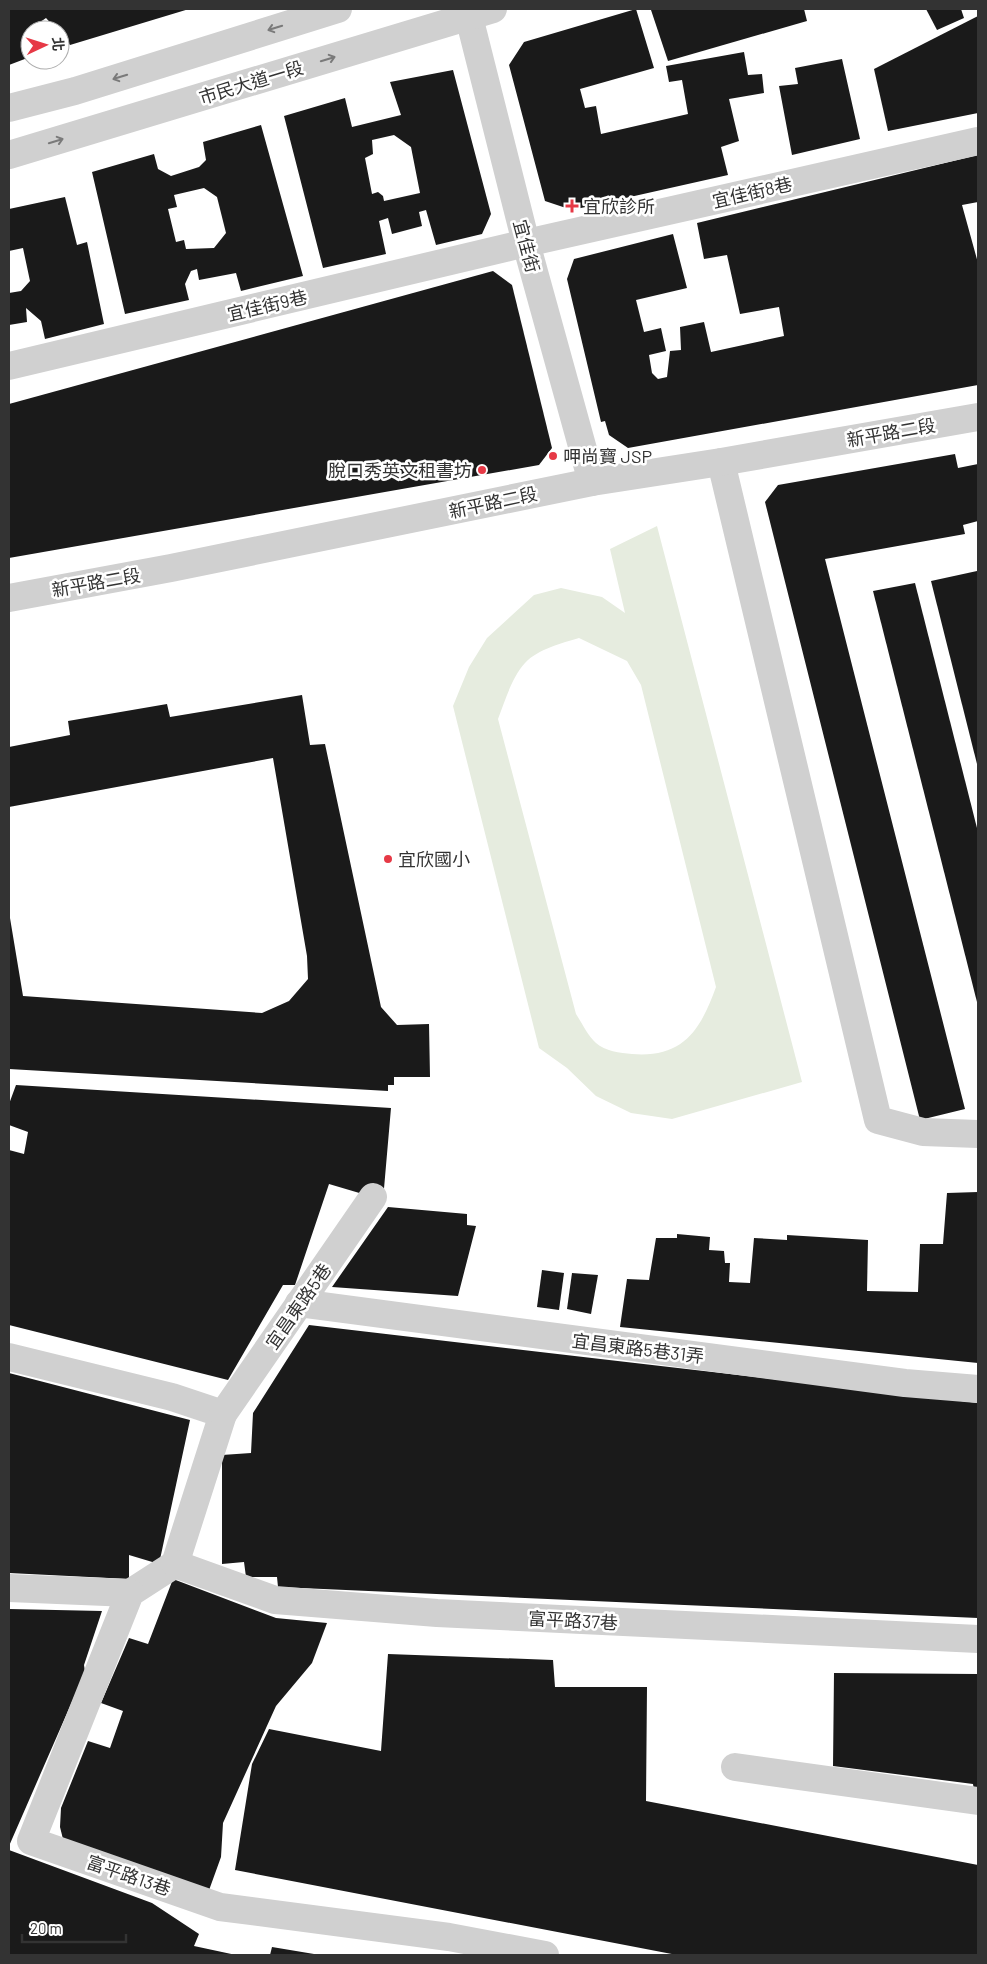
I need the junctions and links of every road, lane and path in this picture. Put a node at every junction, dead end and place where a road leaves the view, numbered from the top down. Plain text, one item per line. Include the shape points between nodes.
1 (338, 9) edge
2 (476, 11) edge
3 (9, 108) edge
4 (978, 141) edge
5 (9, 155) edge
6 (526, 243) junction
7 (9, 366) edge
8 (978, 417) edge
9 (721, 462) junction
10 (592, 482) junction
11 (9, 598) edge
12 (978, 1134) edge
13 (373, 1197) dead end
14 (299, 1303) junction
15 (9, 1357) edge
16 (978, 1389) edge
17 (223, 1414) junction
18 (175, 1564) junction
19 (9, 1588) edge
20 (130, 1593) junction
21 (978, 1639) edge
22 (735, 1767) dead end
23 (978, 1801) edge
24 (545, 1955) edge

1 -> 3 street via 75,91
5 -> 2 street, 市民大道一段
2 - 6 street, 宜佳街
4 - 6 street, 宜佳街8巷
6 - 7 street, 宜佳街9巷
6 - 10 street, 宜佳街
8 - 9 street, 新平路二段
9 - 10 street, 新平路二段
9 - 12 street via 878,1120 923,1132
10 - 11 street, 新平路二段
13 - 14 street, 宜昌東路5巷
14 - 16 street, 宜昌東路5巷31弄 via 906,1383
14 - 17 street, 宜昌東路5巷
15 - 17 street via 172,1397
17 - 18 street, 宜昌東路5巷
18 - 20 street
18 - 21 street, 富平路37巷 via 275,1600 437,1614
19 - 20 street
20 - 24 street, 富平路13巷 via 31,1841 220,1907 449,1937
22 - 23 street

